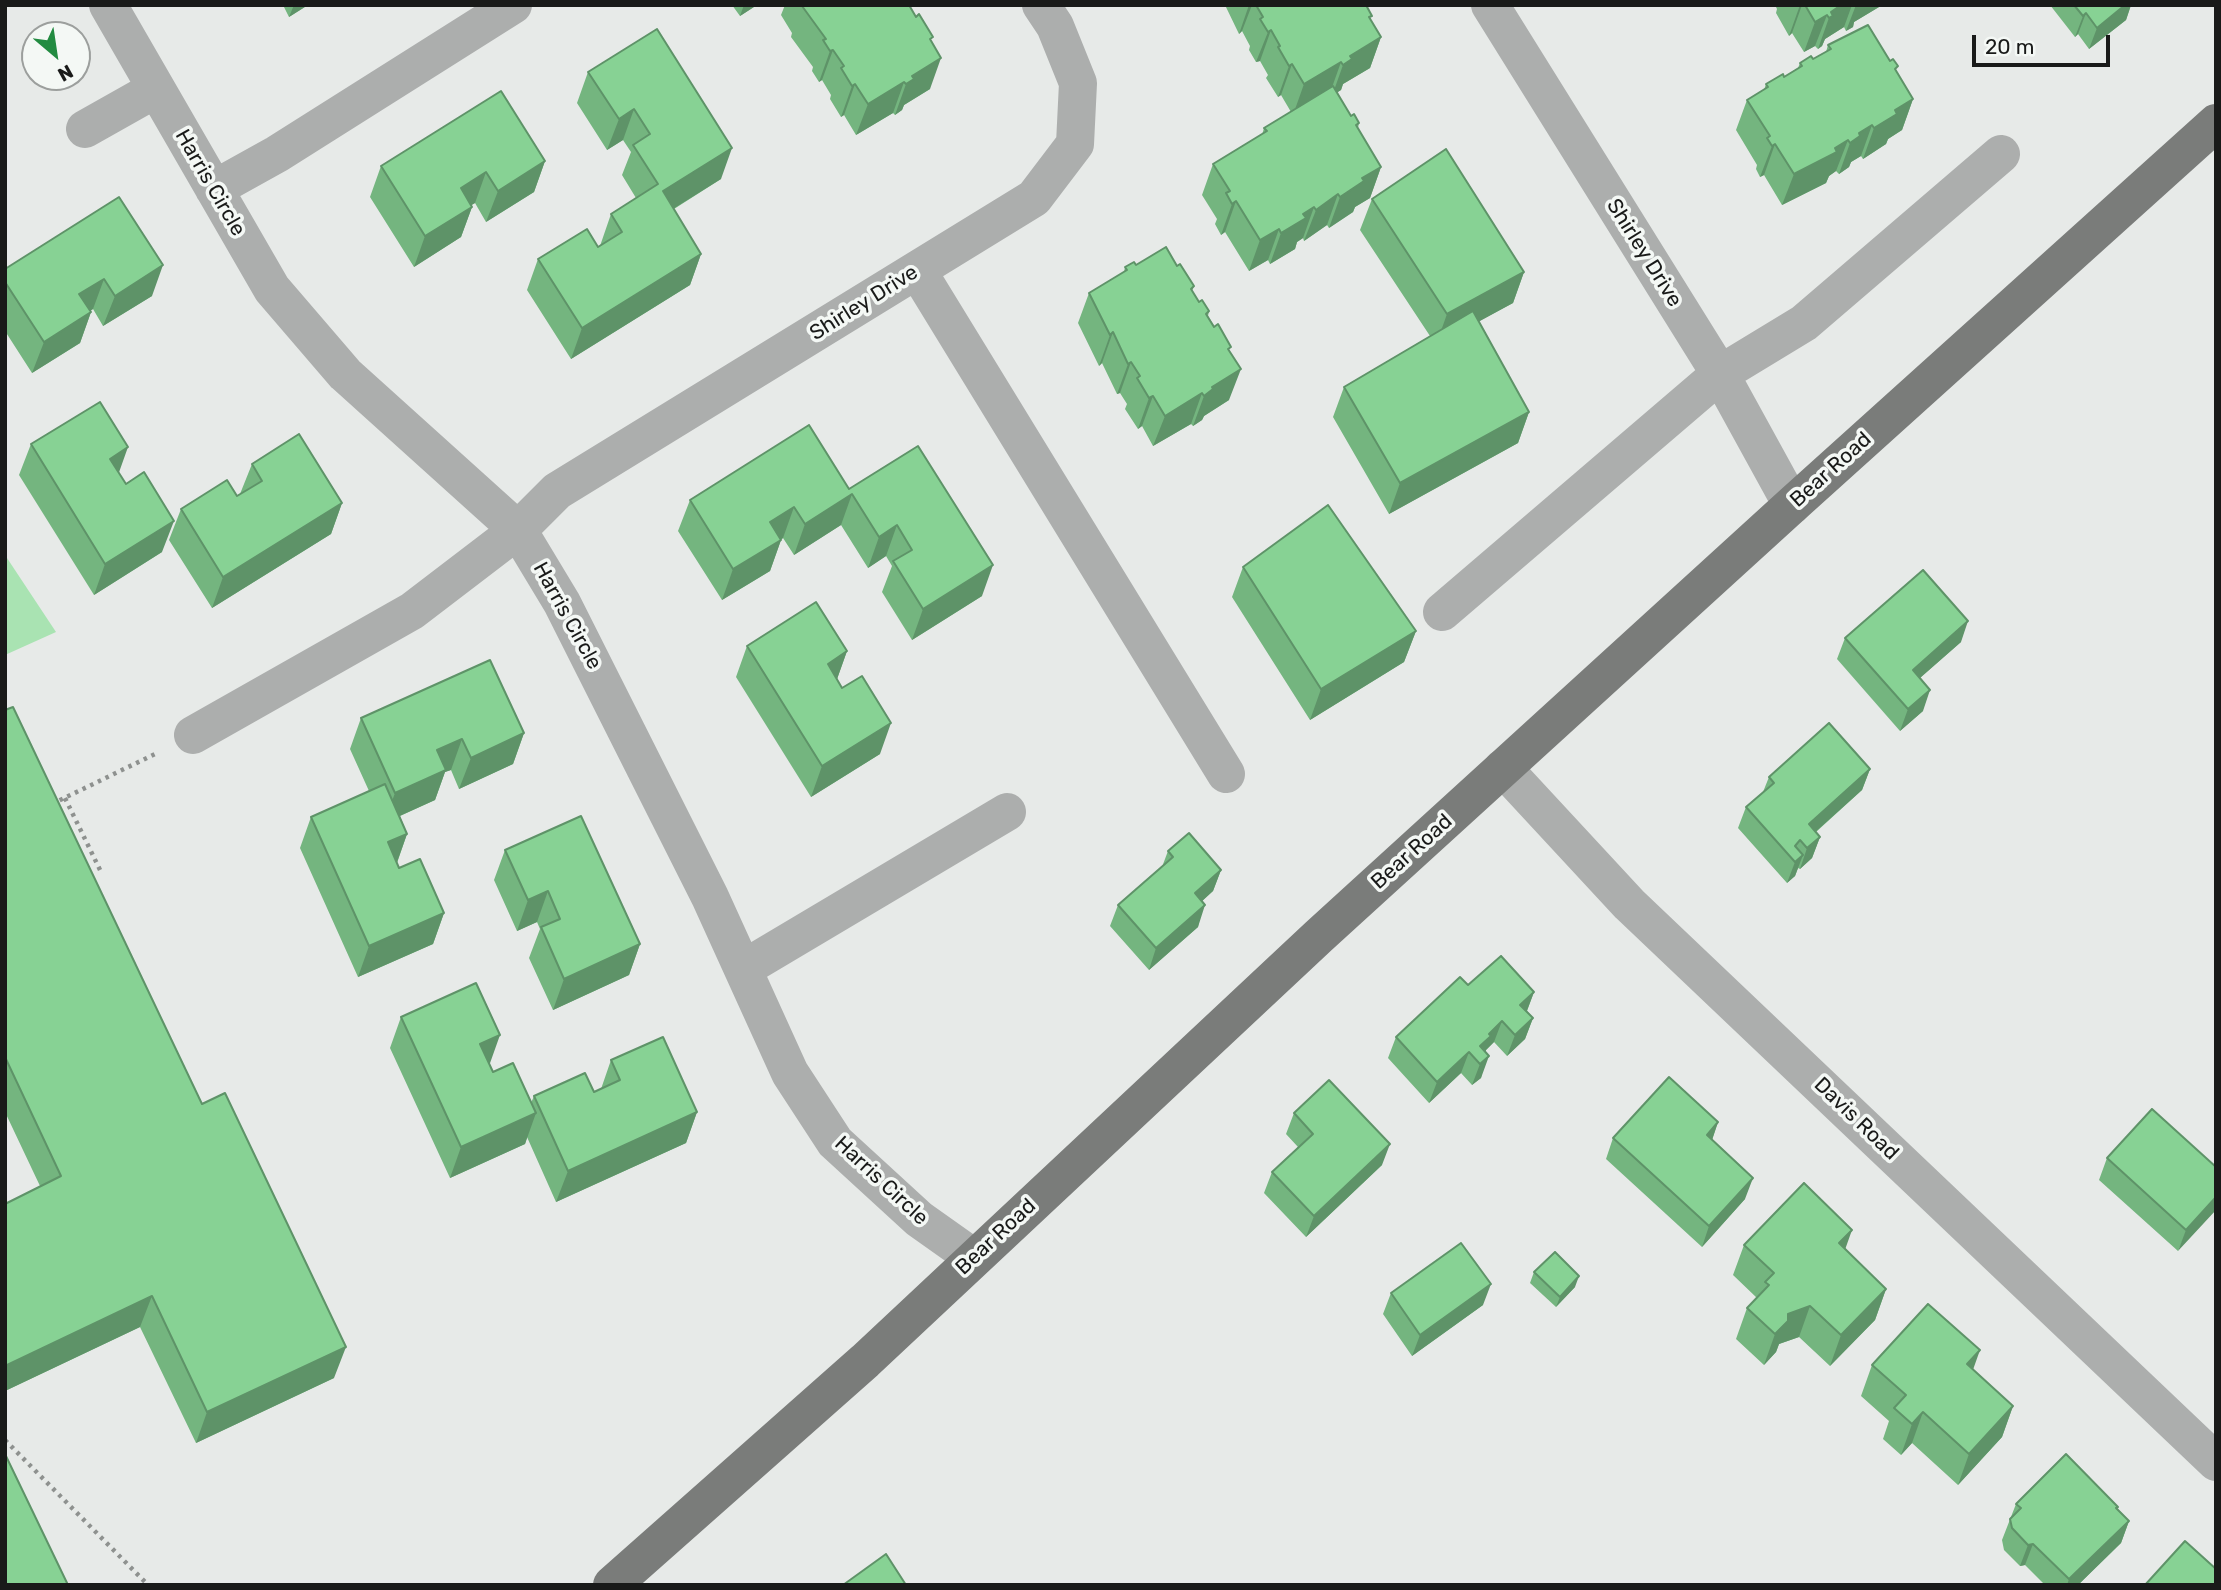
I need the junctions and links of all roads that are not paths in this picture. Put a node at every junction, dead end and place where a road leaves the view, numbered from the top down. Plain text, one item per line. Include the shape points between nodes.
1 (108, 5) edge
2 (513, 5) edge
3 (1041, 5) edge
4 (1490, 5) edge
5 (156, 89) junction
6 (2216, 123) edge
7 (85, 129) dead end
8 (2001, 153) dead end
9 (214, 189) junction
10 (917, 270) junction
11 (1720, 374) junction
12 (1792, 505) junction
13 (518, 530) junction
14 (1442, 612) dead end
15 (193, 736) road end
16 (1503, 768) junction
17 (1226, 774) dead end
18 (1007, 812) dead end
19 (743, 970) junction
20 (974, 1258) junction
21 (2216, 1462) edge
22 (612, 1585) edge

1 - 5 street, Harris Circle
2 - 9 street via 277,155
3 - 10 street, Shirley Drive via 1055,26 1078,83 1075,144 1034,198
4 - 11 street, Shirley Drive
5 - 7 street
5 - 9 street, Harris Circle
6 - 12 main road, Bear Road
8 - 11 street via 1804,323
9 - 13 street, Harris Circle via 272,289 345,374
10 - 13 street, Shirley Drive via 557,491
10 - 17 street
11 - 12 street, Shirley Drive
11 - 14 street
12 - 16 main road, Bear Road
13 - 15 street, Shirley Drive via 412,611
13 - 19 street, Harris Circle via 569,615
16 - 20 main road, Bear Road
16 - 21 street, Davis Road via 1629,904
18 - 19 street
19 - 20 street, Harris Circle via 790,1073 835,1142 919,1219
20 - 22 main road, Bear Road

